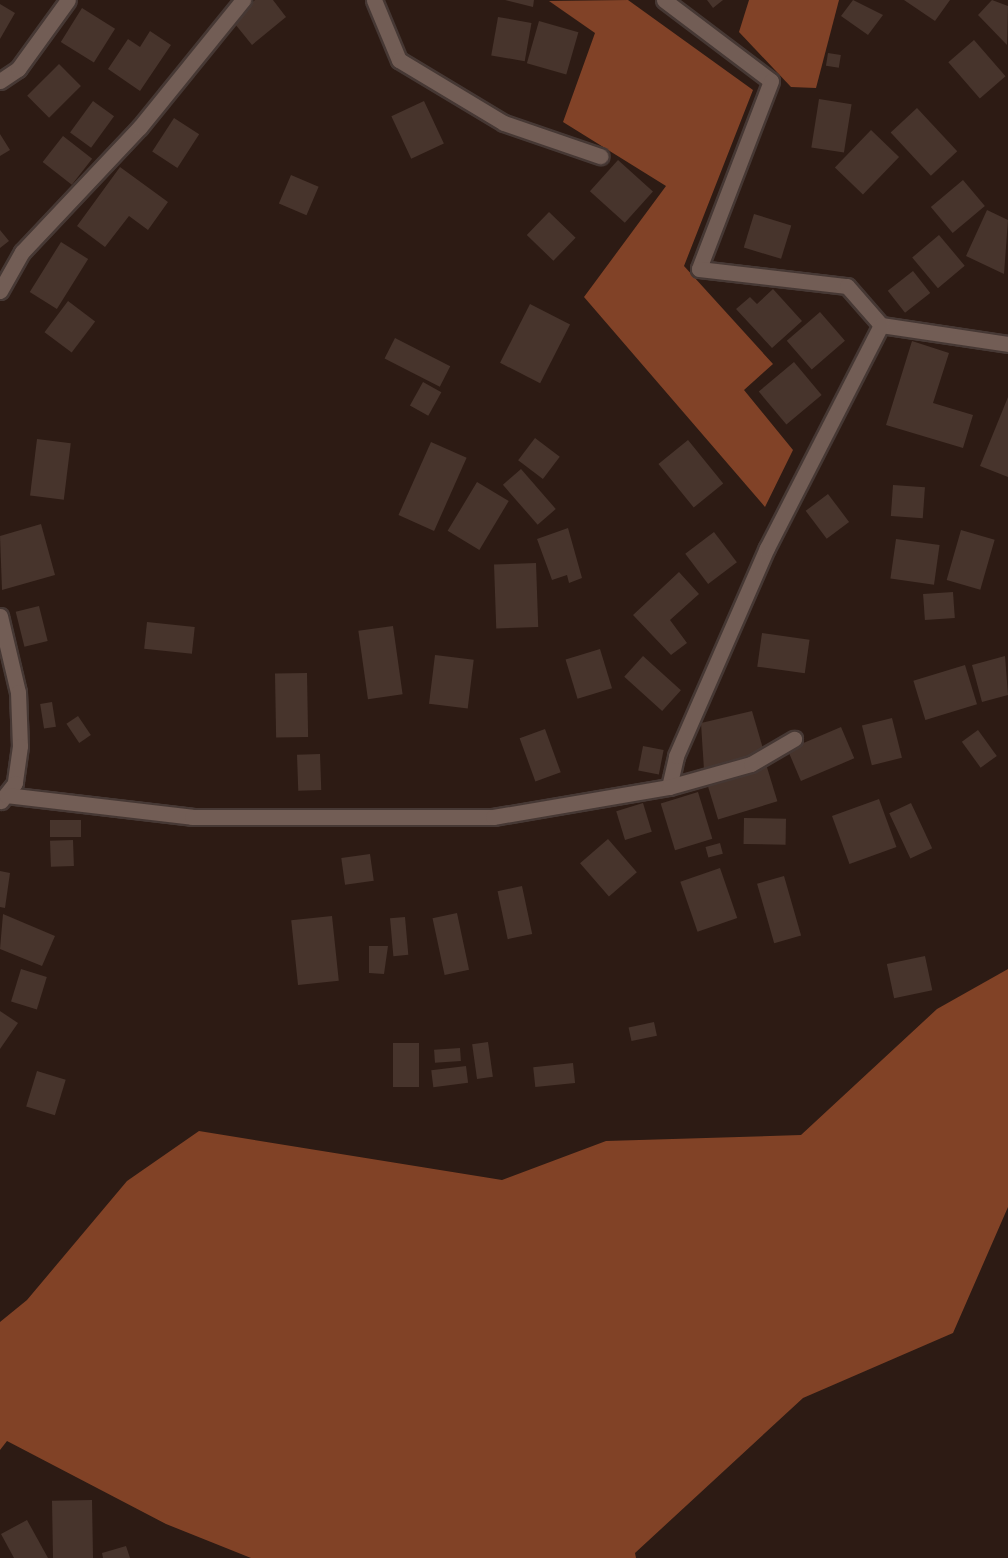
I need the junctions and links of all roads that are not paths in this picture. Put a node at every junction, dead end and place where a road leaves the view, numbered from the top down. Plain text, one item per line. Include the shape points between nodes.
1 (68, 0) edge
2 (243, 0) edge
3 (374, 0) edge
4 (664, 0) edge
5 (0, 81) edge
6 (600, 156) dead end
7 (0, 291) edge
8 (881, 325) junction
9 (1008, 344) edge
10 (0, 616) edge
11 (794, 739) dead end
12 (669, 787) junction
13 (3, 799) edge

1 - 5 street via 18,69
2 - 7 street via 140,127 22,252
3 - 6 street via 399,60 504,123
4 - 8 street via 771,81 699,269 847,286
8 - 9 street
8 - 12 street via 767,548 676,756
10 - 13 street via 18,692 20,746 15,783
11 - 12 street via 751,764
12 - 13 street via 493,817 192,818

